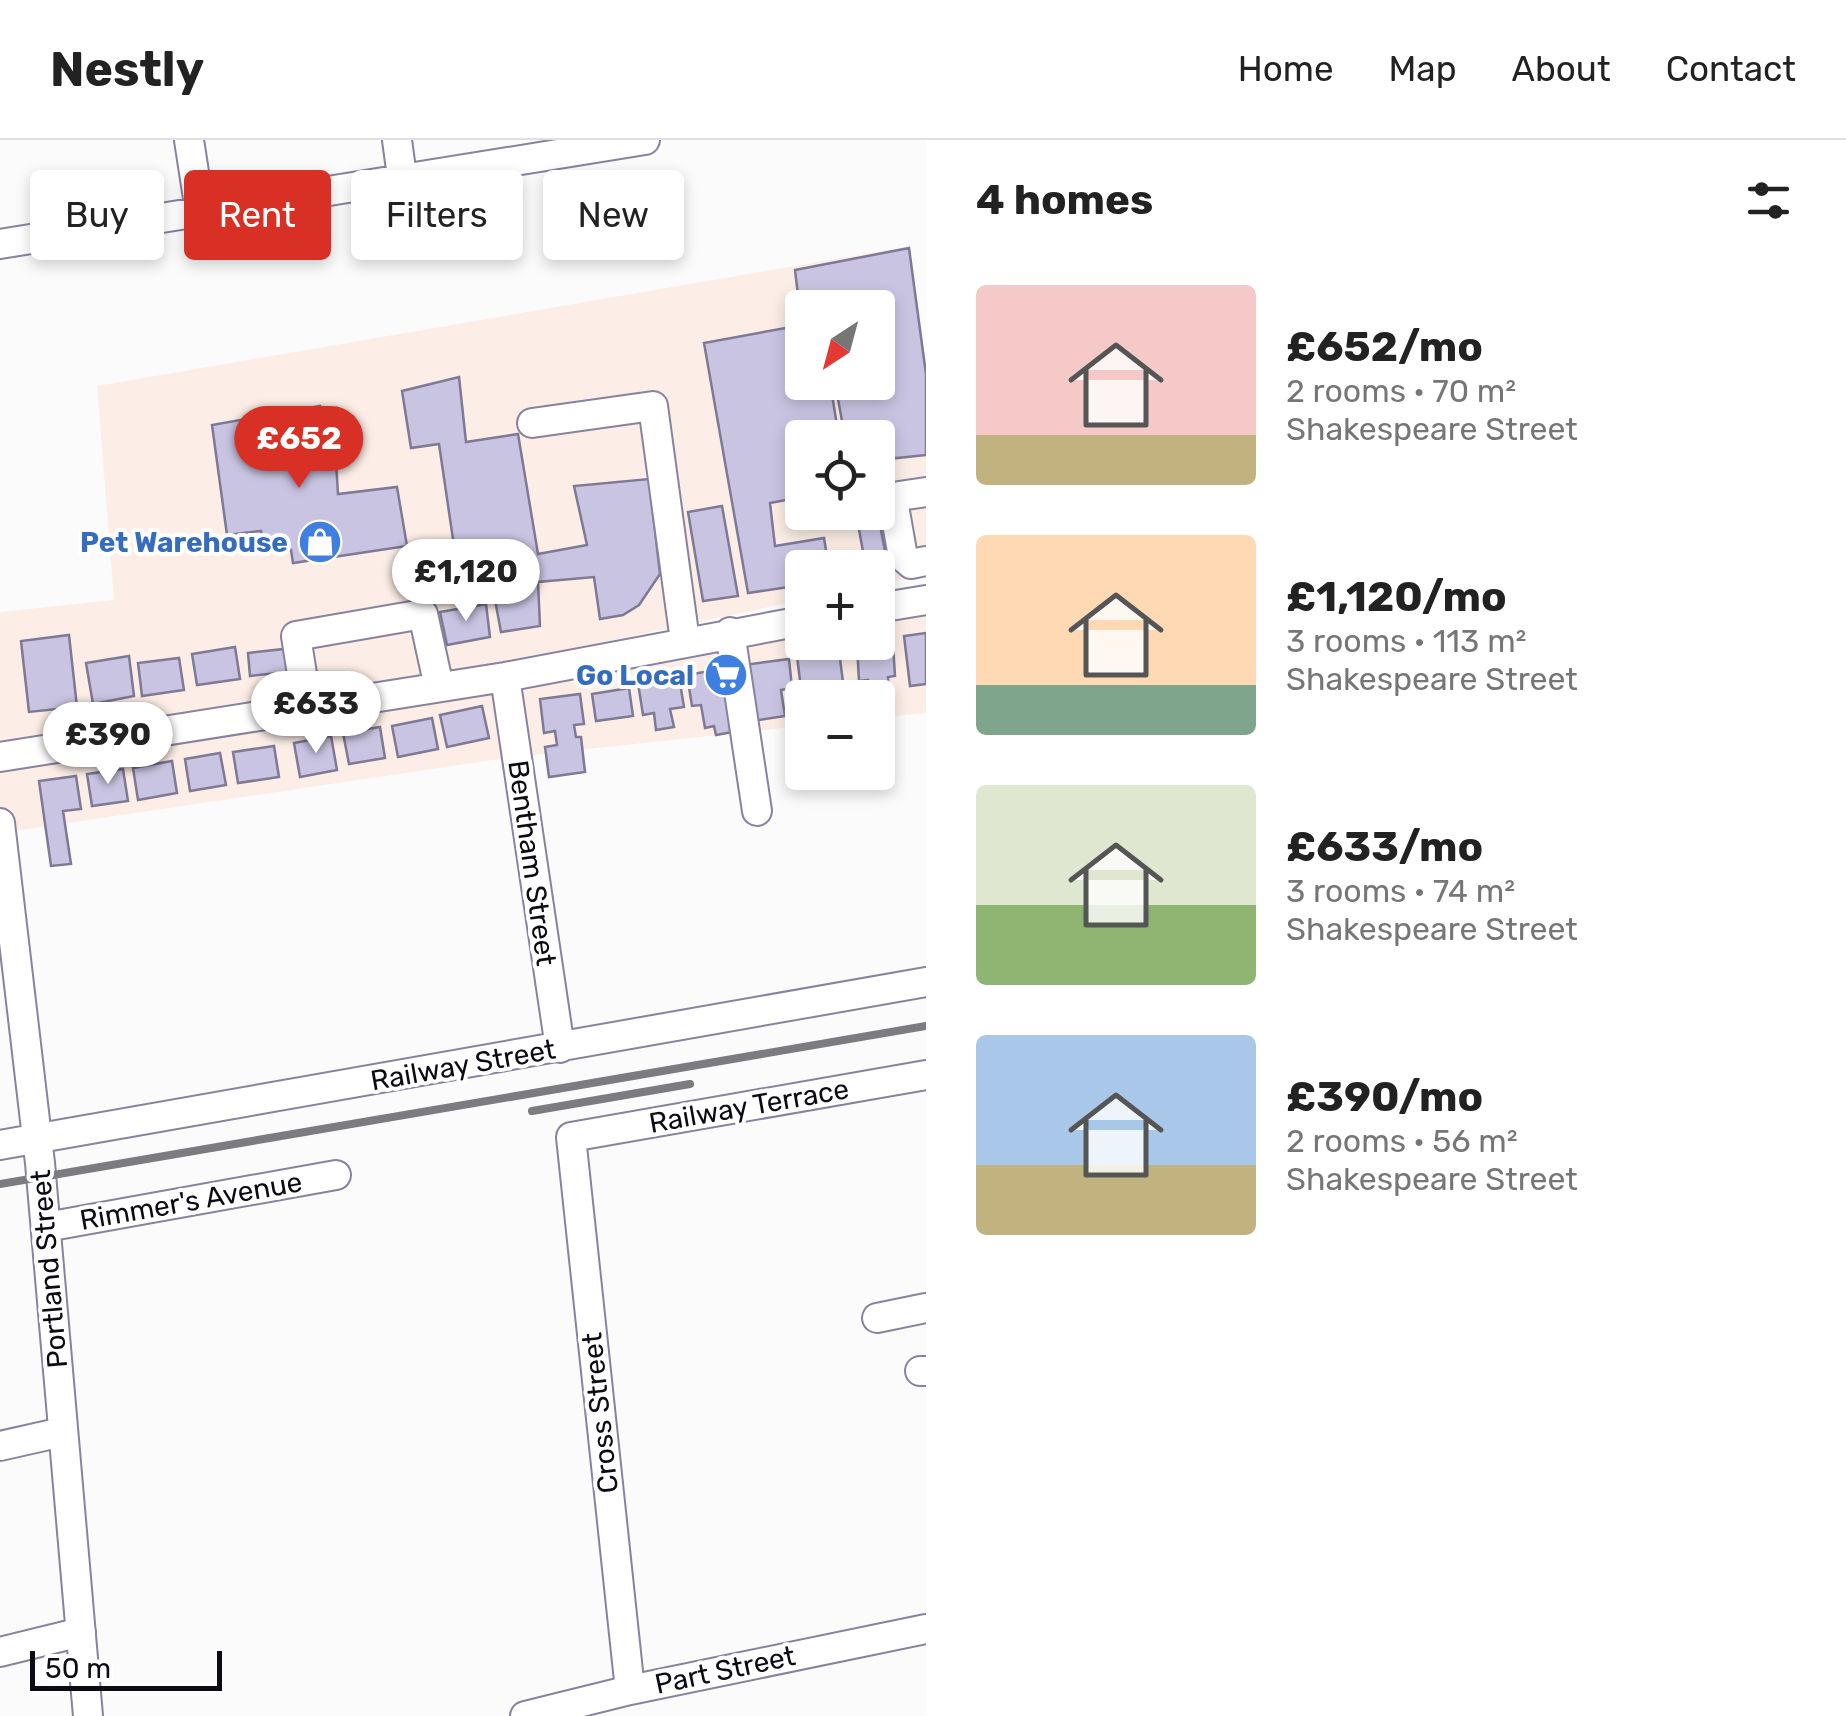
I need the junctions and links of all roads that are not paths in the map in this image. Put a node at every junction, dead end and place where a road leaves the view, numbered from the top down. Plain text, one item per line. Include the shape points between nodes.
1 (189, 140) edge
2 (397, 140) edge
3 (645, 140) edge
4 (194, 170) edge
5 (401, 170) edge
6 (453, 170) edge
7 (184, 214) edge
8 (0, 244) edge
9 (532, 423) dead end
10 (926, 492) edge
11 (926, 561) edge
12 (926, 600) edge
13 (895, 605) edge
14 (785, 624) edge
15 (730, 632) junction
16 (685, 641) junction
17 (505, 677) junction
18 (439, 688) junction
19 (307, 706) junction
20 (0, 757) edge
21 (756, 812) dead end
22 (0, 823) edge
23 (926, 982) edge
24 (560, 1048) junction
25 (926, 1075) edge
26 (571, 1137) joint
27 (37, 1138) junction
28 (0, 1145) edge
29 (336, 1175) dead end
30 (46, 1227) junction
31 (926, 1308) edge
32 (876, 1318) dead end
33 (62, 1432) junction
34 (0, 1446) edge
35 (926, 1629) edge
36 (81, 1632) junction
37 (0, 1652) edge
38 (630, 1690) junction
39 (88, 1716) edge
40 (525, 1716) edge

1 - 4 street
2 - 5 street
3 - 6 street
7 - 8 street
9 - 16 street via 653,406
10 - 11 street via 899,496 894,506 903,558
12 - 13 street
14 - 15 street
15 - 16 street
15 - 21 street
16 - 17 street
17 - 18 street
17 - 24 street, Bentham Street
18 - 19 street
18 - 19 street via 423,614 296,636
19 - 20 street
22 - 27 street, Portland Street
23 - 24 street, Railway Street
24 - 27 street, Railway Street
25 - 26 street, Railway Terrace
26 - 38 street, Cross Street
27 - 28 street, Railway Street
27 - 30 street, Portland Street
29 - 30 street, Rimmer's Avenue
30 - 33 street, Portland Street
31 - 32 street
33 - 34 street
33 - 36 street, Portland Street
35 - 38 street, Part Street
36 - 37 street
36 - 39 street, Portland Street
38 - 40 street, Part Street

